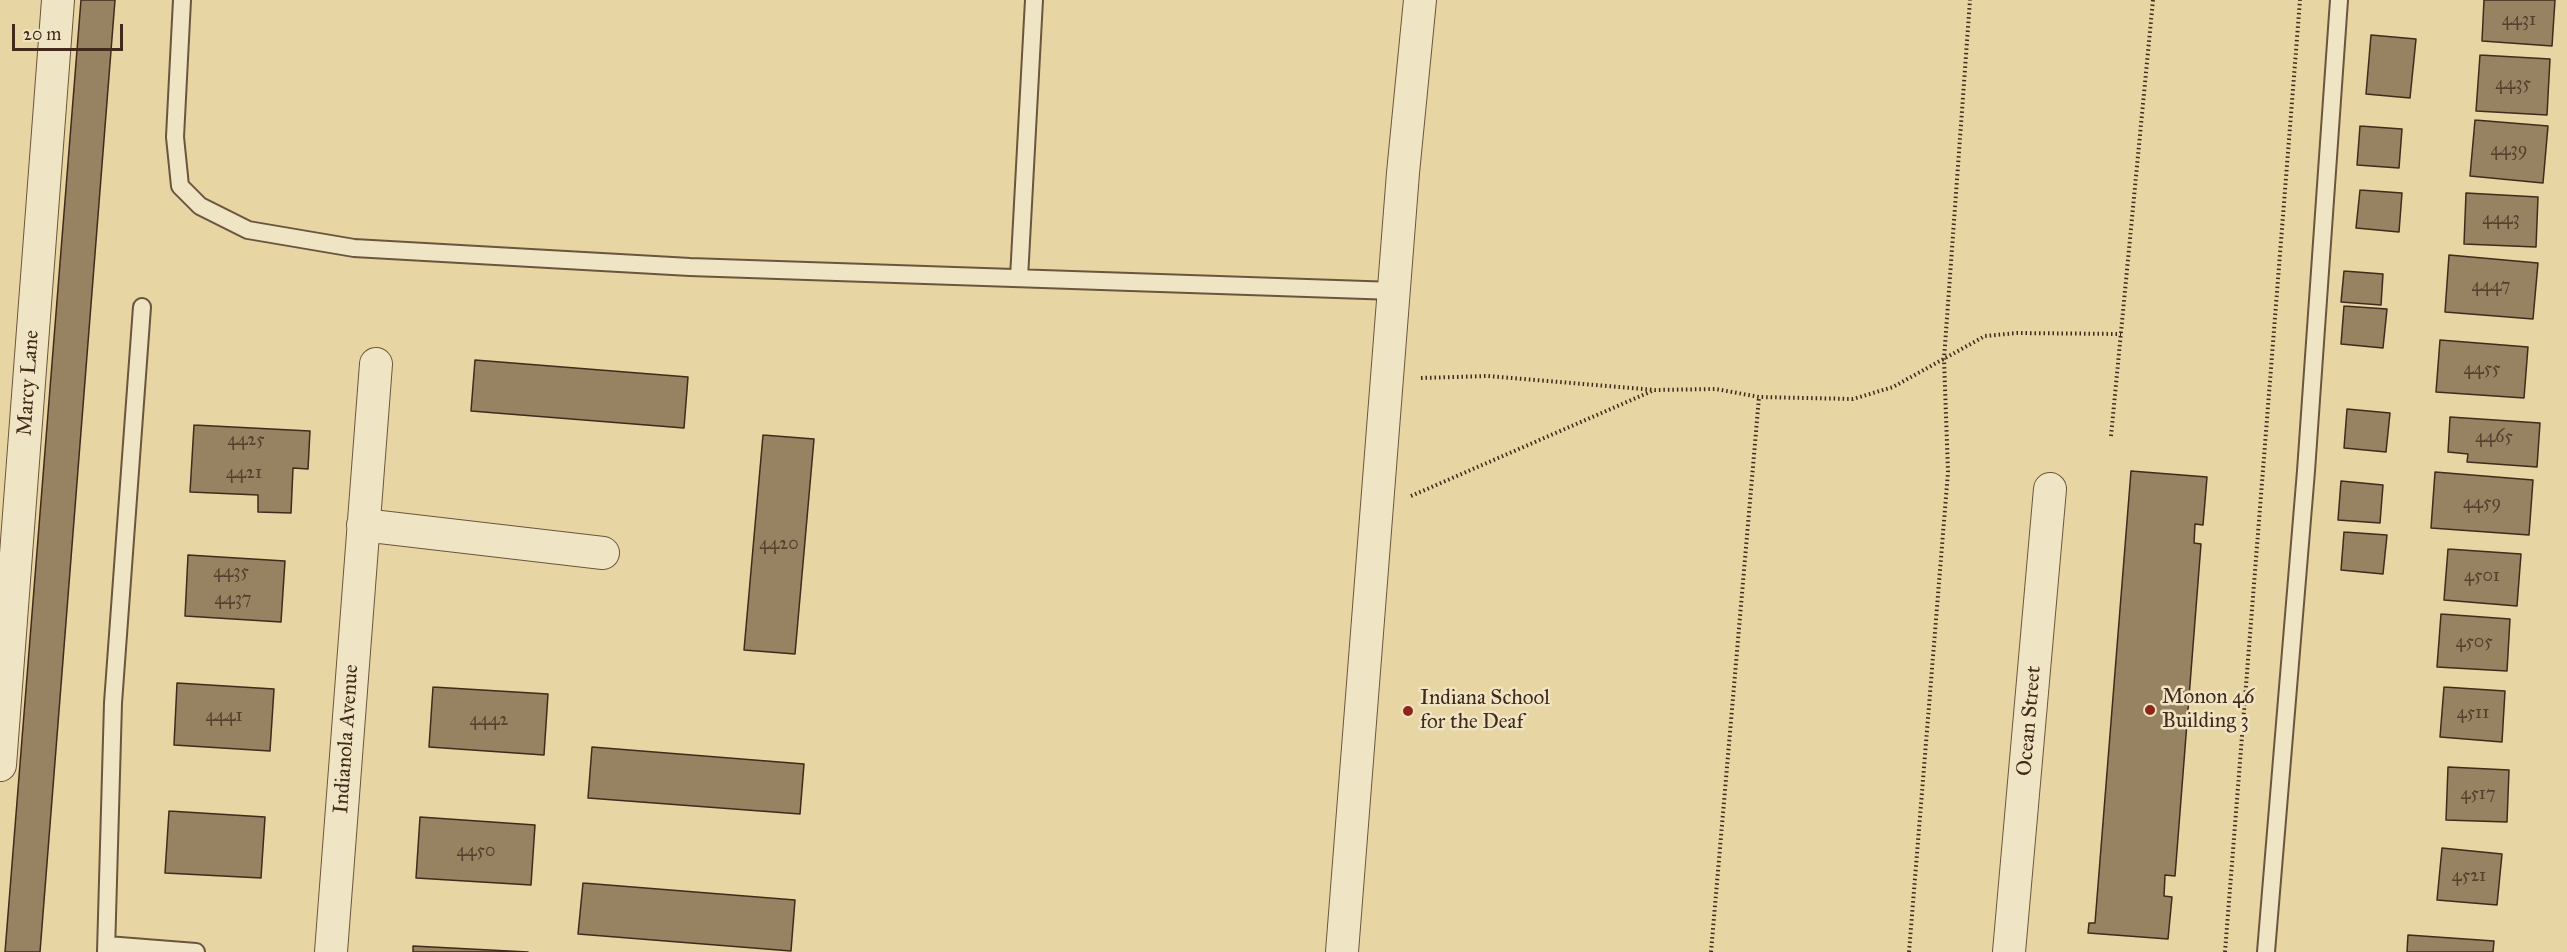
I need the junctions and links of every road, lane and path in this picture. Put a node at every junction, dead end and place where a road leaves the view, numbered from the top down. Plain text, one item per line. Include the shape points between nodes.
1 (58, 0) edge
2 (182, 0) edge
3 (1034, 0) edge
4 (1420, 0) edge
5 (1970, 0) edge
6 (2153, 0) edge
7 (2300, 0) edge
8 (2339, 0) edge
9 (1019, 278) junction
10 (1395, 291) junction
11 (142, 307) dead end
12 (2121, 334) junction
13 (1944, 359) junction
14 (376, 364) dead end
15 (1388, 379) junction
16 (1655, 390) junction
17 (1759, 397) junction
18 (2111, 436) dead end
19 (2050, 489) dead end
20 (1378, 510) junction
21 (363, 525) junction
22 (603, 553) dead end
23 (0, 765) edge
24 (106, 949) edge
25 (196, 952) edge
26 (331, 952) edge
27 (1342, 952) edge
28 (1712, 952) edge
29 (1909, 952) edge
30 (2009, 952) edge
31 (2225, 952) edge
32 (2266, 952) edge

1 - 23 street, Marcy Lane
2 - 9 lane via 175,137 180,186 200,206 248,230 354,249 690,267
3 - 9 lane
4 - 10 street
5 - 13 path
6 - 12 path
7 - 31 path
8 - 32 lane via 2306,471
9 - 10 lane
10 - 15 street
11 - 24 lane via 113,703
12 - 13 path via 1985,336
12 - 18 path
13 - 17 path via 1893,387 1853,399
13 - 29 path via 1948,472
14 - 21 street, Indianola Avenue
15 - 16 path via 1488,376
15 - 20 street
16 - 17 path via 1716,389
16 - 20 path
17 - 28 path
19 - 30 street, Ocean Street
20 - 27 street
21 - 22 street
21 - 26 street, Indianola Avenue
24 - 25 lane

